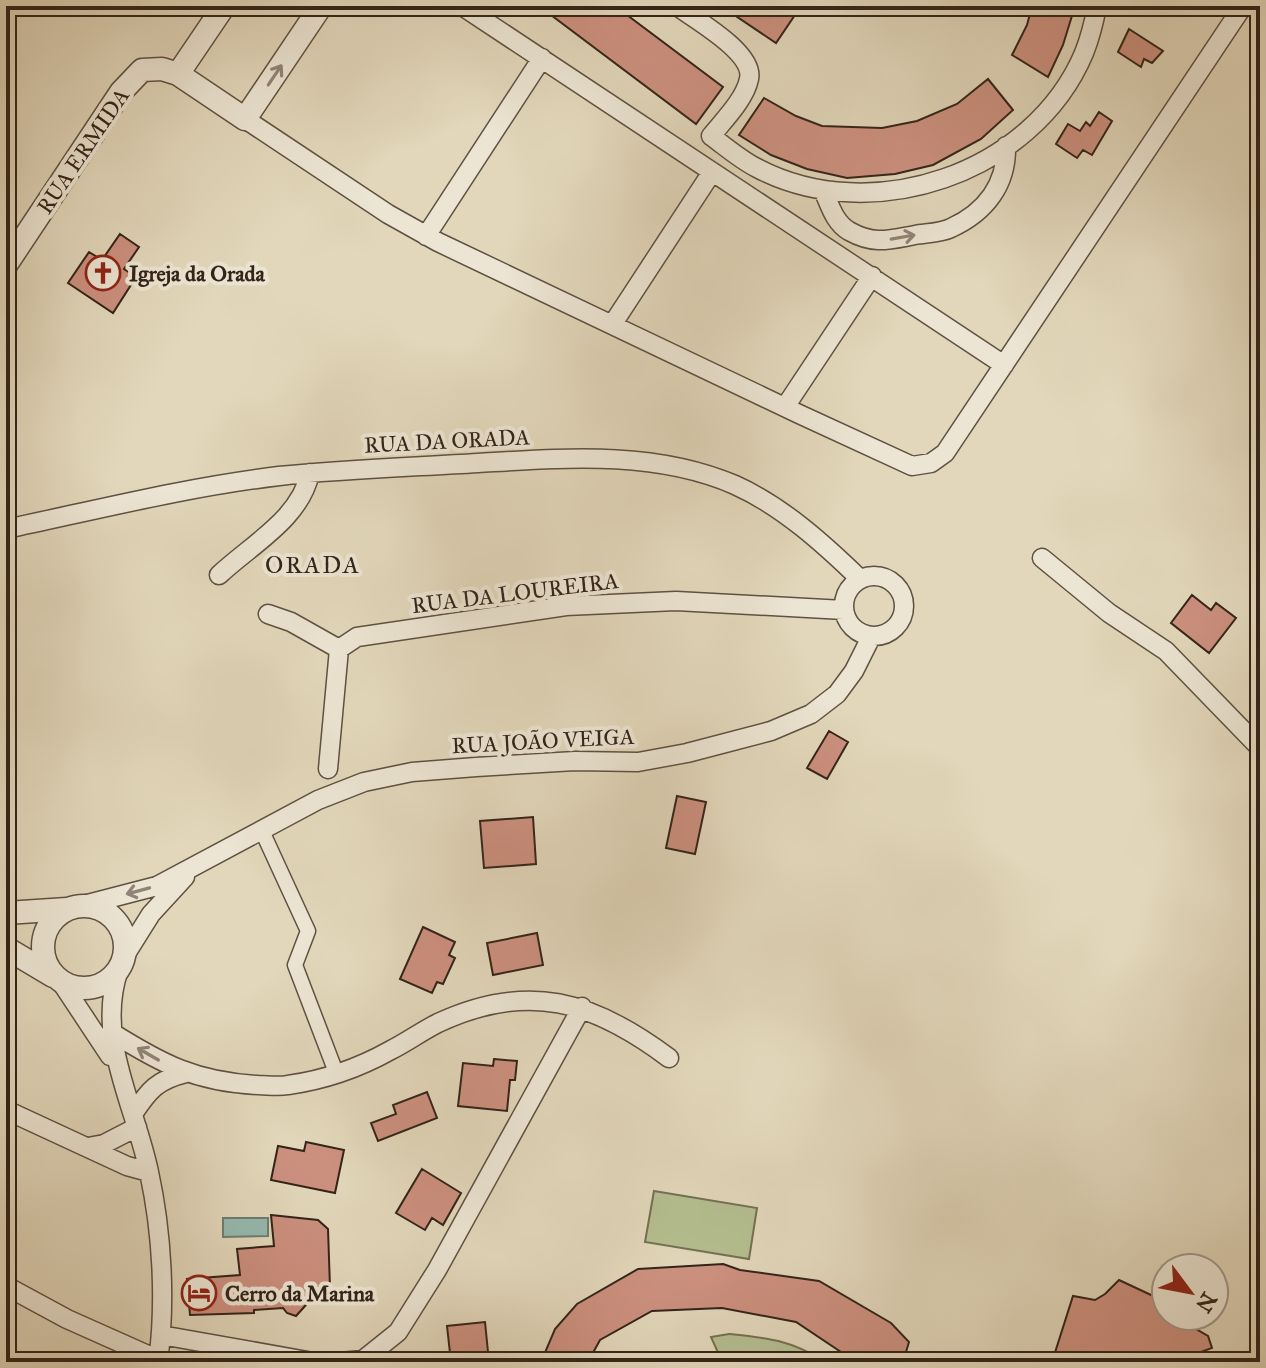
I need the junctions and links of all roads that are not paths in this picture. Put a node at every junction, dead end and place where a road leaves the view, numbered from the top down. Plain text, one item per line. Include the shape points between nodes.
1 (224, 6) edge
2 (321, 6) edge
3 (462, 6) edge
4 (677, 6) edge
5 (1114, 6) edge
6 (1243, 6) edge
7 (1096, 12) edge
8 (542, 58) junction
9 (178, 74) junction
10 (245, 119) junction
11 (1006, 146) junction
12 (712, 172) junction
13 (823, 190) junction
14 (426, 236) junction
15 (6, 265) edge
16 (872, 276) junction
17 (612, 325) junction
18 (1004, 365) junction
19 (785, 407) junction
20 (310, 473) junction
21 (6, 529) edge
22 (1042, 558) dead end
23 (219, 575) dead end
24 (860, 579) junction
25 (844, 610) junction
26 (268, 614) dead end
27 (871, 637) junction
28 (339, 649) junction
29 (1260, 748) edge
30 (328, 769) dead end
31 (262, 831) junction
32 (193, 869) junction
33 (74, 908) junction
34 (6, 913) edge
35 (6, 948) edge
36 (122, 963) junction
37 (57, 979) junction
38 (582, 1007) junction
39 (111, 1032) junction
40 (669, 1058) dead end
41 (119, 1073) junction
42 (186, 1073) junction
43 (337, 1075) junction
44 (6, 1110) edge
45 (135, 1120) junction
46 (88, 1147) junction
47 (149, 1172) junction
48 (6, 1286) edge
49 (161, 1335) junction
50 (158, 1361) edge
51 (313, 1362) edge
52 (340, 1362) edge

1 - 9 street
10 -> 2 street
3 - 8 street
4 - 13 street via 730,44 751,69 749,82 711,136 757,168
5 - 7 street
6 - 18 street
7 - 11 street via 1083,54 1065,86 1040,118
8 - 12 street
8 - 14 street
9 - 10 street
9 - 15 street, RUA ERMIDA via 142,70 121,92
10 - 14 street
11 - 13 street via 926,185 893,192
13 -> 11 street via 835,218 875,242 949,229 978,212 998,187 1006,168
12 - 16 street
12 - 17 street
14 - 17 street
16 - 18 street
16 - 19 street
17 - 19 street
18 - 19 street via 945,453 931,463 912,466
20 - 21 street, RUA DA ORADA via 184,492
20 - 23 street via 294,510
20 - 24 street, RUA DA ORADA via 581,457 665,465 735,485 803,529
22 - 29 street via 1166,651
24 - 25 street via 847,592
24 - 27 street via 877,576 893,582 905,605 895,628
25 - 27 street via 856,631
25 - 28 street, RUA DA LOUREIRA via 676,601 566,606 357,637
26 - 28 street
27 - 31 street, RUA JOÃO VEIGA via 837,694 811,714 771,731 638,762 412,772 318,800
28 - 30 street
31 - 32 street, RUA JOÃO VEIGA
31 - 43 street via 308,931 295,965
32 -> 33 street via 157,886
32 - 36 street via 151,914
33 - 34 street
33 - 36 street via 91,906 111,916 123,935
33 - 37 street via 56,916 43,939 46,965
35 - 37 street
36 - 37 street via 99,986 73,988
36 - 39 street via 112,988
37 - 41 street
38 - 40 street via 634,1032
38 - 43 street via 532,999 480,1007
38 - 52 street via 398,1332 363,1360
39 - 41 street
42 -> 39 street
41 - 45 street
42 - 43 street via 233,1084 285,1086
42 - 45 street via 155,1085
44 - 46 street
45 - 46 street via 104,1144
45 - 47 street
46 - 47 street
47 - 49 street via 161,1266
48 - 50 street
49 - 50 street
49 - 51 street

